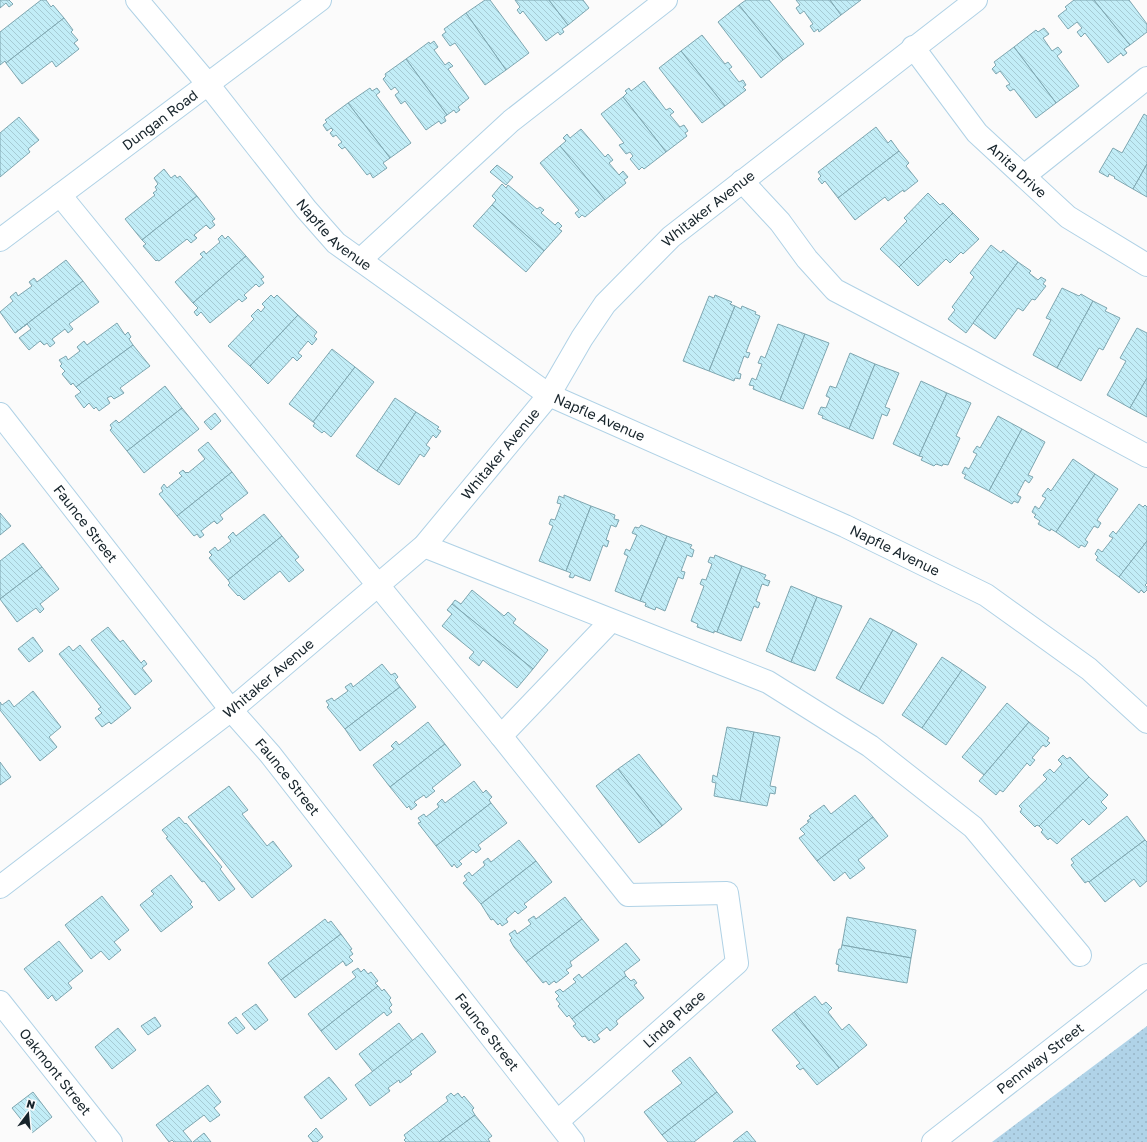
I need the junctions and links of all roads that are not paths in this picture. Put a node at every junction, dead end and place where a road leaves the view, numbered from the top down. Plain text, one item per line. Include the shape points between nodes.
1 (137, 0) edge
2 (320, 0) edge
3 (666, 0) edge
4 (976, 0) edge
5 (913, 48) junction
6 (1147, 78) edge
7 (207, 83) junction
8 (1024, 176) junction
9 (742, 181) junction
10 (60, 195) junction
11 (0, 240) edge
12 (360, 260) junction
13 (1147, 265) edge
14 (549, 395) junction
15 (0, 414) edge
16 (1147, 456) edge
17 (424, 546) junction
18 (378, 586) junction
19 (611, 621) junction
20 (231, 710) junction
21 (1147, 722) edge
22 (501, 736) junction
23 (0, 887) edge
24 (1080, 955) dead end
25 (1147, 975) edge
26 (0, 1002) edge
27 (558, 1121) junction
28 (111, 1142) edge
29 (573, 1142) edge
30 (933, 1142) edge

1 - 7 street, Napfle Avenue
2 - 7 street, Dungan Road
3 - 12 street via 511,121
4 - 5 street, Whitaker Avenue
5 - 8 street, Anita Drive via 977,133
5 - 9 street, Whitaker Avenue
6 - 8 street
7 - 10 street, Dungan Road
7 - 12 street, Napfle Avenue via 306,209 336,243
8 - 13 street, Anita Drive via 1068,217
9 - 14 street, Whitaker Avenue via 671,236 605,304
9 - 16 street via 780,222 807,259 835,290
10 - 11 street, Dungan Road
10 - 18 street
12 - 14 street, Napfle Avenue
14 - 17 street, Whitaker Avenue
14 - 21 street, Napfle Avenue via 845,526 986,595 1089,669
15 - 20 street, Faunce Street
17 - 18 street, Whitaker Avenue
17 - 19 street
18 - 20 street, Whitaker Avenue
18 - 22 street
19 - 22 street
19 - 24 street via 768,682 870,746 973,827
20 - 23 street, Whitaker Avenue
20 - 27 street, Faunce Street via 270,754
22 - 27 street, Linda Place via 628,895 726,893 737,963
25 - 30 street, Pennway Street
26 - 28 street, Oakmont Street
27 - 29 street, Faunce Street

